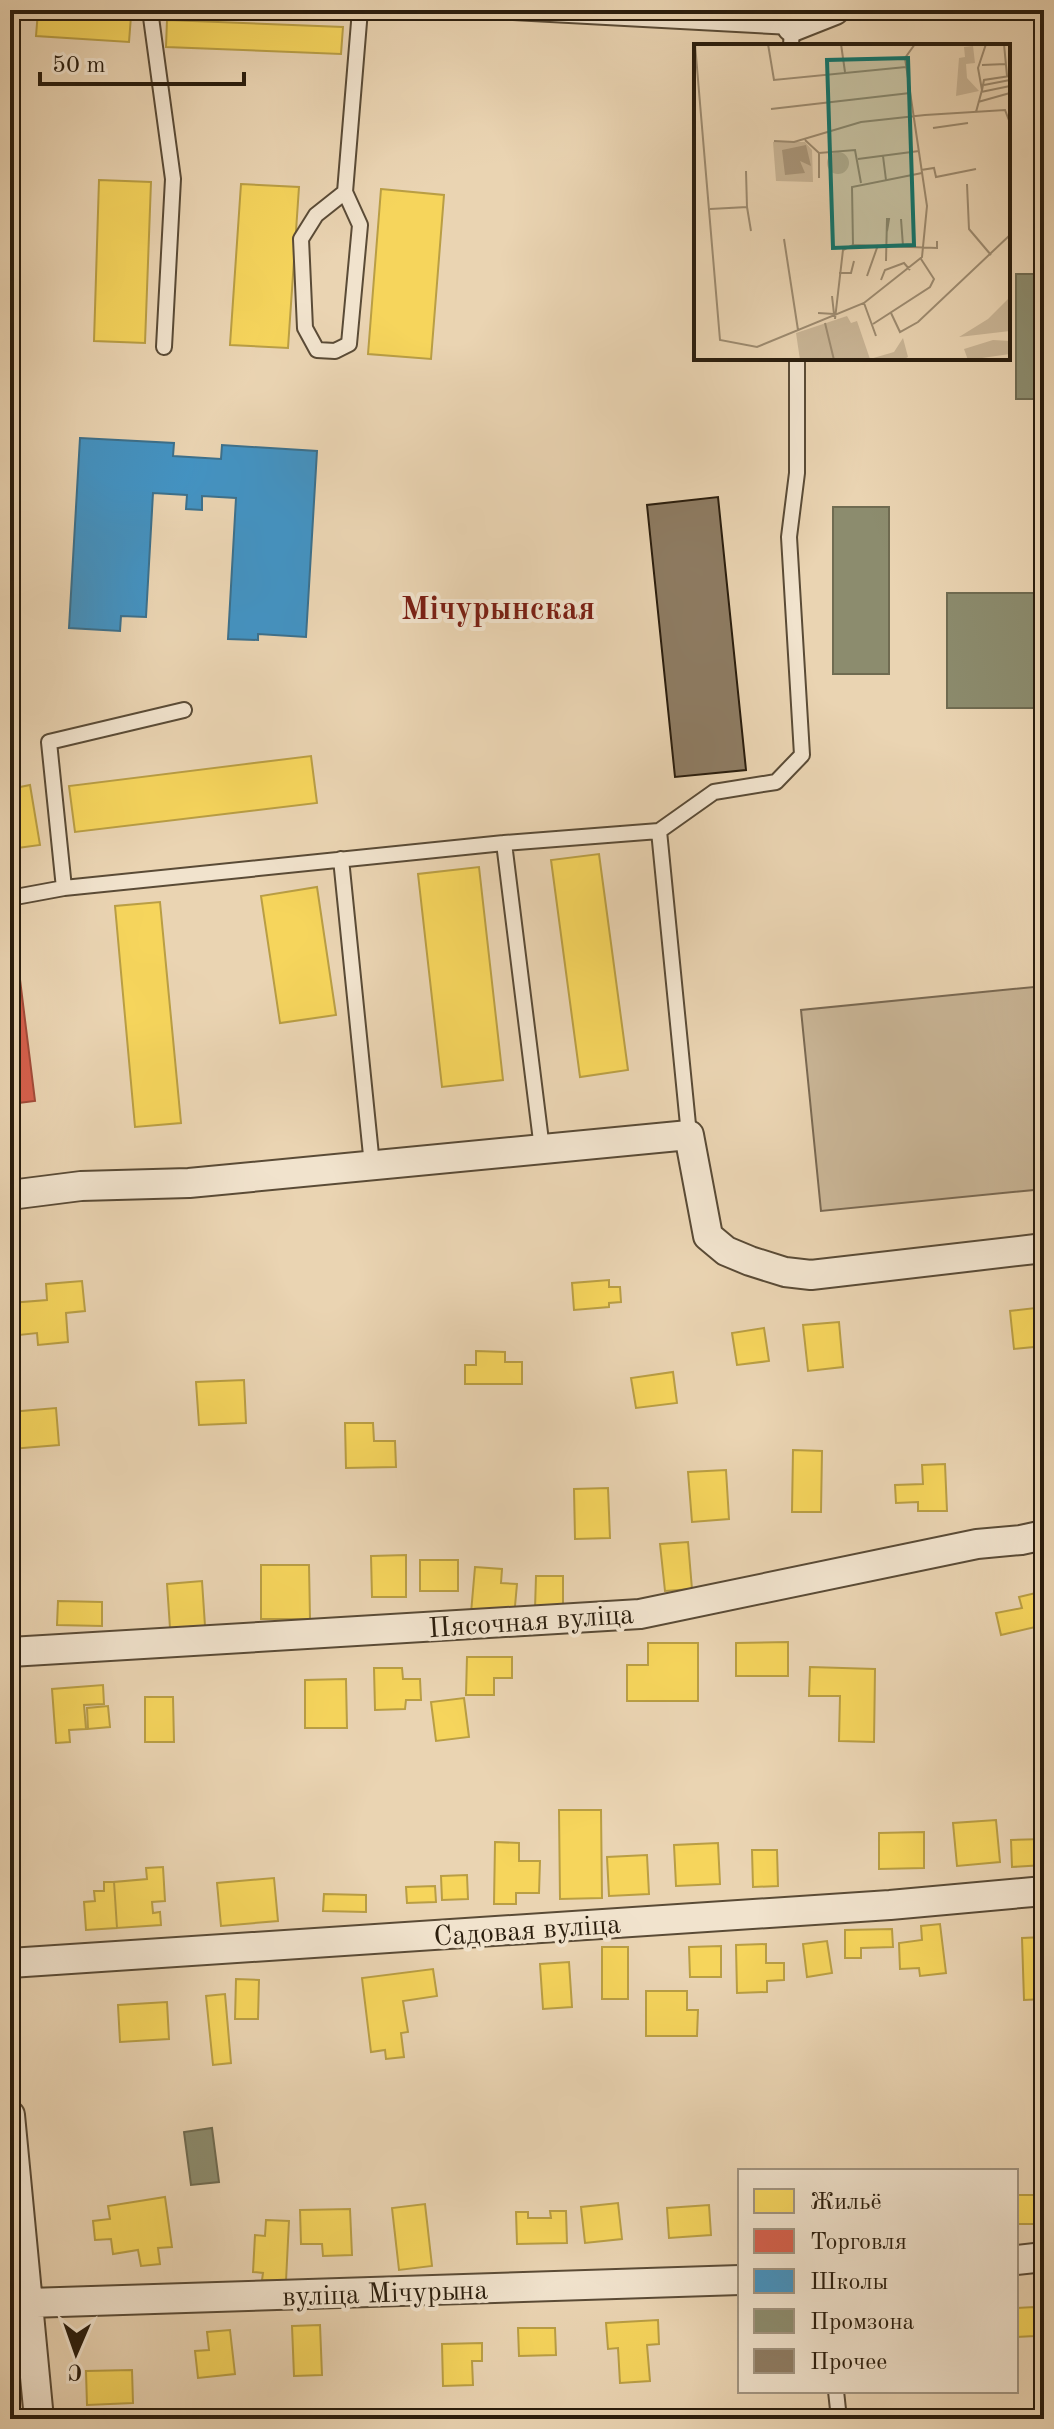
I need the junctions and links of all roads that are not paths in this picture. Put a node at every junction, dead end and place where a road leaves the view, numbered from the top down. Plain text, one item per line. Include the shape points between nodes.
1 (150, 10) edge
2 (360, 10) edge
3 (477, 10) edge
4 (835, 10) edge
5 (791, 36) edge
6 (345, 192) junction
7 (164, 347) dead end
8 (797, 360) edge
9 (184, 710) dead end
10 (659, 831) junction
11 (504, 843) junction
12 (341, 859) junction
13 (64, 888) junction
14 (10, 898) edge
15 (689, 1135) junction
16 (542, 1149) junction
17 (372, 1165) junction
18 (10, 1195) edge
19 (1044, 1248) edge
20 (1044, 1535) edge
21 (10, 1652) edge
22 (1044, 1891) edge
23 (10, 1963) edge
24 (10, 2115) edge
25 (1044, 2257) edge
26 (1018, 2260) edge
27 (738, 2280) edge
28 (29, 2303) junction
29 (836, 2393) edge
30 (39, 2419) edge
31 (839, 2419) edge

1 - 7 lane via 173,179
2 - 6 lane
3 - 5 lane
4 - 5 street
6 - 6 lane via 360,225 349,344 335,351 317,350 305,328 301,239 316,215
8 - 10 lane via 797,473 789,537 802,755 776,782 714,792
9 - 13 lane via 49,742
10 - 11 lane
10 - 15 lane
11 - 12 lane
11 - 16 lane
12 - 13 lane
12 - 17 lane
13 - 14 lane
15 - 16 street
15 - 19 street via 708,1236 726,1251 785,1272 811,1275
16 - 17 street
17 - 18 street
20 - 21 street, Пясочная вуліца via 977,1544 640,1614
22 - 23 street, Садовая вуліца
24 - 28 street
25 - 26 street
27 - 28 street, вуліца Мічурына
28 - 30 street
29 - 31 lane

